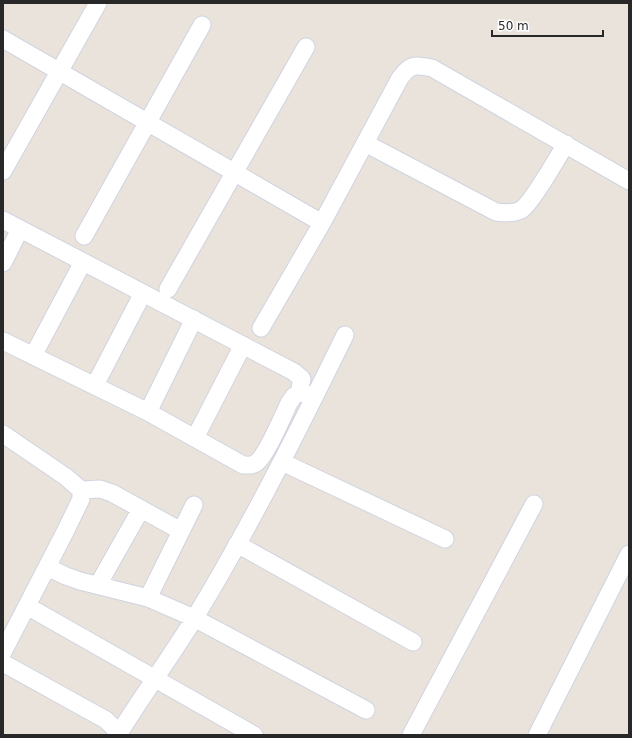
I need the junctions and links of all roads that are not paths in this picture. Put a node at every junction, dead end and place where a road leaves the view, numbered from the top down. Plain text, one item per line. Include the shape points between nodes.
1 (98, 3) edge
2 (202, 25) dead end
3 (3, 39) edge
4 (306, 47) dead end
5 (60, 72) junction
6 (147, 122) junction
7 (365, 143) junction
8 (566, 144) junction
9 (3, 171) edge
10 (235, 173) junction
11 (629, 181) edge
12 (3, 220) edge
13 (322, 223) junction
14 (20, 229) junction
15 (84, 236) dead end
16 (83, 262) junction
17 (3, 263) edge
18 (168, 289) dead end
19 (143, 293) junction
20 (194, 319) junction
21 (261, 328) dead end
22 (345, 335) dead end
23 (3, 341) edge
24 (243, 345) junction
25 (33, 356) junction
26 (95, 385) junction
27 (307, 395) junction
28 (148, 412) junction
29 (3, 434) edge
30 (195, 438) junction
31 (282, 462) junction
32 (81, 490) junction
33 (534, 504) dead end
34 (194, 505) dead end
35 (141, 509) junction
36 (181, 531) junction
37 (445, 539) dead end
38 (237, 544) junction
39 (629, 554) edge
40 (47, 566) junction
41 (98, 585) junction
42 (148, 598) junction
43 (27, 606) junction
44 (194, 618) junction
45 (413, 642) dead end
46 (3, 652) edge
47 (3, 663) edge
48 (156, 678) junction
49 (366, 710) dead end
50 (120, 734) edge
51 (254, 735) edge
52 (411, 735) edge
53 (538, 735) edge

1 - 5 street
2 - 6 street
3 - 5 street
4 - 10 street
5 - 6 street
5 - 9 street
6 - 10 street
6 - 15 street
7 - 8 street via 496,212 510,213 521,210 532,197
7 - 8 street via 400,78 407,68 417,65 432,68
7 - 13 street
8 - 11 street
10 - 13 street
10 - 18 street
12 - 14 street
13 - 21 street
14 - 16 street
14 - 17 street
16 - 19 street
16 - 25 street
19 - 20 street
19 - 26 street
20 - 24 street
20 - 28 street
22 - 27 street
23 - 25 street
24 - 27 street via 294,372 302,379
24 - 30 street
25 - 26 street
26 - 28 street
27 - 30 street via 294,396 263,455 251,466 243,465
27 - 31 street
28 - 30 street
29 - 32 street
31 - 37 street
31 - 38 street
32 - 35 street via 100,488
32 - 40 street via 81,498
33 - 52 street
34 - 36 street
35 - 36 street
35 - 41 street
36 - 42 street
38 - 44 street
38 - 45 street
39 - 53 street
40 - 41 street via 66,576
40 - 43 street
41 - 42 street
42 - 44 street
43 - 46 street
43 - 48 street
44 - 48 street
44 - 49 street
47 - 50 street via 106,720
48 - 50 street
48 - 51 street

